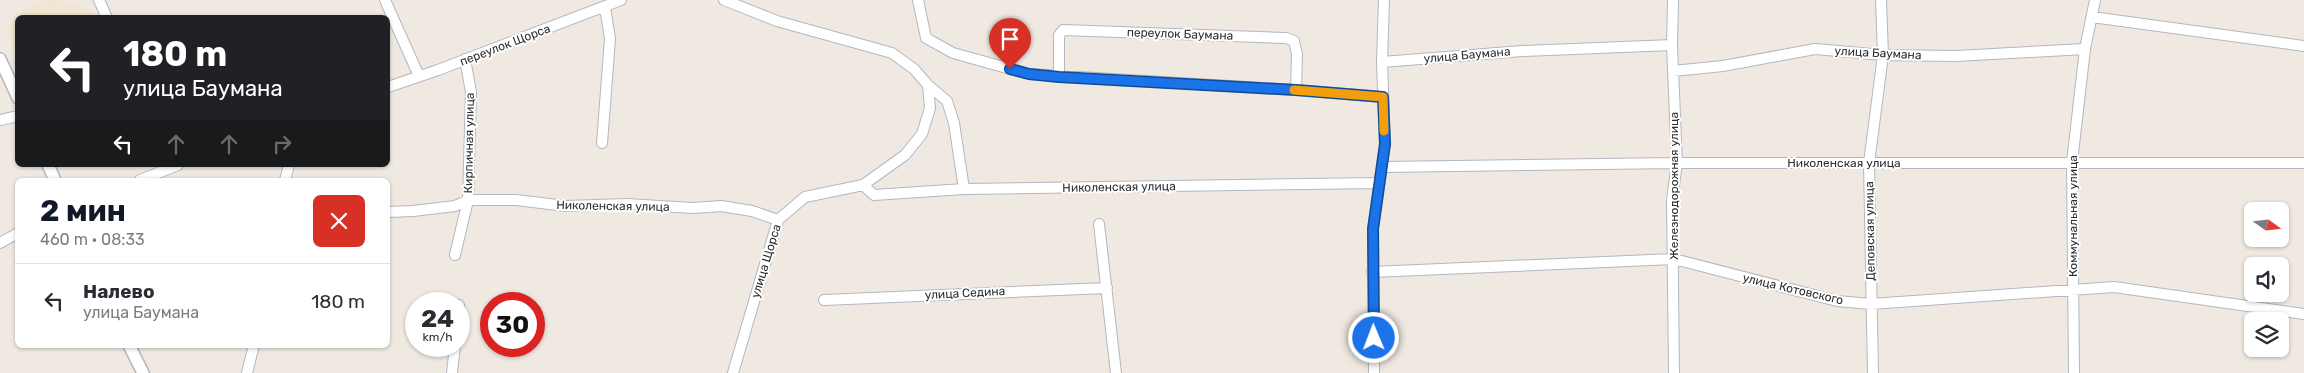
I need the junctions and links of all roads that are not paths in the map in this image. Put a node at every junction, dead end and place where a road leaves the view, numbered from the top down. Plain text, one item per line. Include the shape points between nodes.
1 (99, 0) edge
2 (385, 0) edge
3 (621, 0) edge
4 (724, 0) edge
5 (918, 0) edge
6 (1384, 0) edge
7 (1673, 0) edge
8 (1881, 0) edge
9 (2095, 0) edge
10 (605, 7) junction
11 (106, 15) edge
12 (2092, 17) junction
13 (1672, 45) junction
14 (2304, 46) edge
15 (2085, 49) junction
16 (1883, 55) junction
17 (0, 59) edge
18 (465, 59) junction
19 (1382, 62) junction
20 (1673, 71) junction
21 (419, 76) junction
22 (1059, 77) junction
23 (390, 85) edge
24 (928, 85) junction
25 (1296, 90) junction
26 (15, 92) edge
27 (1383, 97) junction
28 (15, 117) edge
29 (0, 120) edge
30 (602, 143) dead end
31 (2072, 162) junction
32 (1677, 163) junction
33 (2304, 163) edge
34 (1869, 164) junction
35 (172, 167) edge
36 (1383, 167) junction
37 (145, 178) edge
38 (1379, 183) junction
39 (863, 185) junction
40 (964, 189) junction
41 (468, 200) junction
42 (390, 212) edge
43 (778, 220) junction
44 (1099, 224) dead end
45 (15, 235) edge
46 (0, 243) edge
47 (455, 256) dead end
48 (1674, 259) junction
49 (1372, 272) junction
50 (1107, 288) junction
51 (2073, 289) junction
52 (824, 300) dead end
53 (1871, 304) junction
54 (2304, 314) edge
55 (130, 348) edge
56 (253, 348) edge
57 (454, 357) edge
58 (142, 373) edge
59 (247, 373) edge
60 (452, 373) edge
61 (733, 373) edge
62 (1116, 373) edge
63 (1374, 373) edge
64 (1674, 373) edge
65 (1873, 373) edge
66 (2074, 373) edge

1 - 11 street
2 - 21 street
3 - 10 street, переулок Щорса
4 - 24 street via 777,21 892,53 914,69
5 - 22 street via 926,38 952,54 1029,74
6 - 19 street
7 - 13 street, Железнодорожная улица
8 - 16 street, Деповская улица
9 - 12 street, Коммунальная улица
10 - 18 street, переулок Щорса
10 - 30 street via 610,39
12 - 14 street
12 - 15 street, Коммунальная улица
13 - 19 street, улица Баумана via 1522,51
13 - 20 street, Железнодорожная улица
15 - 16 street, улица Баумана via 1956,56
15 - 31 street, Коммунальная улица
16 - 20 street, улица Баумана via 1814,49 1723,66
16 - 34 street, Деповская улица
17 - 26 street
18 - 21 street, переулок Щорса
18 - 41 street, Кирпичная улица via 470,92
19 - 27 street
20 - 32 street, Железнодорожная улица
21 - 23 street, переулок Щорса
22 - 25 street
22 - 25 street, переулок Баумана via 1059,35 1063,30 1286,38 1294,41 1297,54
24 - 39 street, улица Щорса via 930,108 922,134 905,155
24 - 40 street via 947,101 954,123
25 - 27 street
27 - 36 street
28 - 29 street
31 - 33 street, Николенская улица
31 - 34 street, Николенская улица
31 - 51 street, Коммунальная улица
32 - 34 street, Николенская улица
32 - 36 street, Николенская улица
32 - 48 street, Железнодорожная улица via 1672,200
34 - 53 street, Деповская улица
35 - 37 street
36 - 38 street
38 - 40 street, Николенская улица
38 - 49 street
39 - 40 street, Николенская улица via 874,195
39 - 43 street, улица Щорса via 805,197
41 - 42 street, Николенская улица via 454,206
41 - 43 street, Николенская улица via 516,200 566,206 721,206 752,211
41 - 47 street, Кирпичная улица
43 - 61 street, улица Щорса
44 - 50 street
45 - 46 street
48 - 49 street, улица Котовского
48 - 53 street, улица Котовского via 1837,301
48 - 64 street, Железнодорожная улица
49 - 63 street
50 - 52 street, улица Седина
50 - 62 street
51 - 53 street, улица Котовского
51 - 54 street, улица Котовского via 2114,288
51 - 66 street, Коммунальная улица
53 - 65 street, Деповская улица
55 - 58 street
56 - 59 street
57 - 60 street

